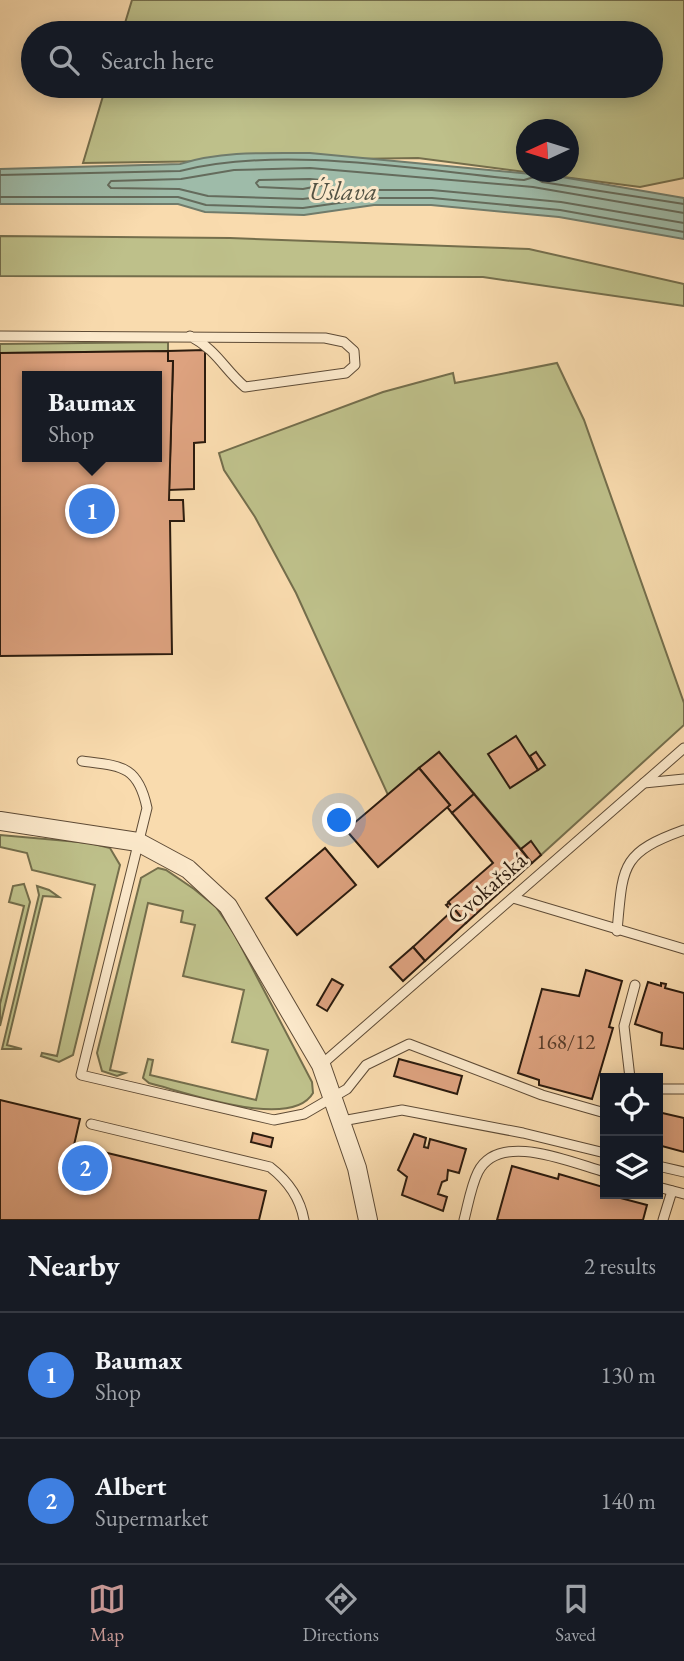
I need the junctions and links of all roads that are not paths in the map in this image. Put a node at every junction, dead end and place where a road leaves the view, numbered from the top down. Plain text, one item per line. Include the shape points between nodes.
1 (0, 336) edge
2 (190, 336) junction
3 (684, 748) edge
4 (82, 761) dead end
5 (684, 779) edge
6 (644, 783) junction
7 (0, 821) edge
8 (684, 830) edge
9 (138, 842) junction
10 (513, 898) junction
11 (617, 931) junction
12 (684, 949) edge
13 (635, 985) dead end
14 (321, 1065) junction
15 (629, 1073) edge
16 (663, 1089) edge
17 (684, 1089) edge
18 (332, 1097) junction
19 (600, 1112) edge
20 (342, 1121) junction
21 (91, 1125) dead end
22 (600, 1152) edge
23 (663, 1167) edge
24 (600, 1171) edge
25 (684, 1172) edge
26 (663, 1188) edge
27 (672, 1191) junction
28 (684, 1194) edge
29 (304, 1220) edge
30 (368, 1220) edge
31 (464, 1220) edge
32 (663, 1220) edge

1 - 2 lane
2 - 2 lane via 325,338 344,342 354,351 355,365 346,373 245,387 210,347
3 - 6 lane, Cvokařská
4 - 9 lane via 110,765 142,784 146,808
5 - 6 lane
6 - 10 lane, Cvokařská
7 - 9 street
8 - 11 lane via 648,842 630,858
9 - 14 street via 188,869 228,906
9 - 18 lane via 81,1075 274,1120 304,1114
10 - 11 lane
10 - 14 lane, Cvokařská
11 - 12 lane
13 - 15 lane via 624,1026
14 - 18 street
16 - 17 lane
18 - 19 lane via 347,1089 366,1065 408,1044 542,1095
18 - 20 street
20 - 22 lane via 402,1110
20 - 30 street via 358,1168
21 - 29 lane via 270,1167 286,1179
23 - 25 lane
24 - 31 lane via 527,1151 500,1152 478,1172
26 - 27 lane
27 - 28 lane
27 - 32 lane

